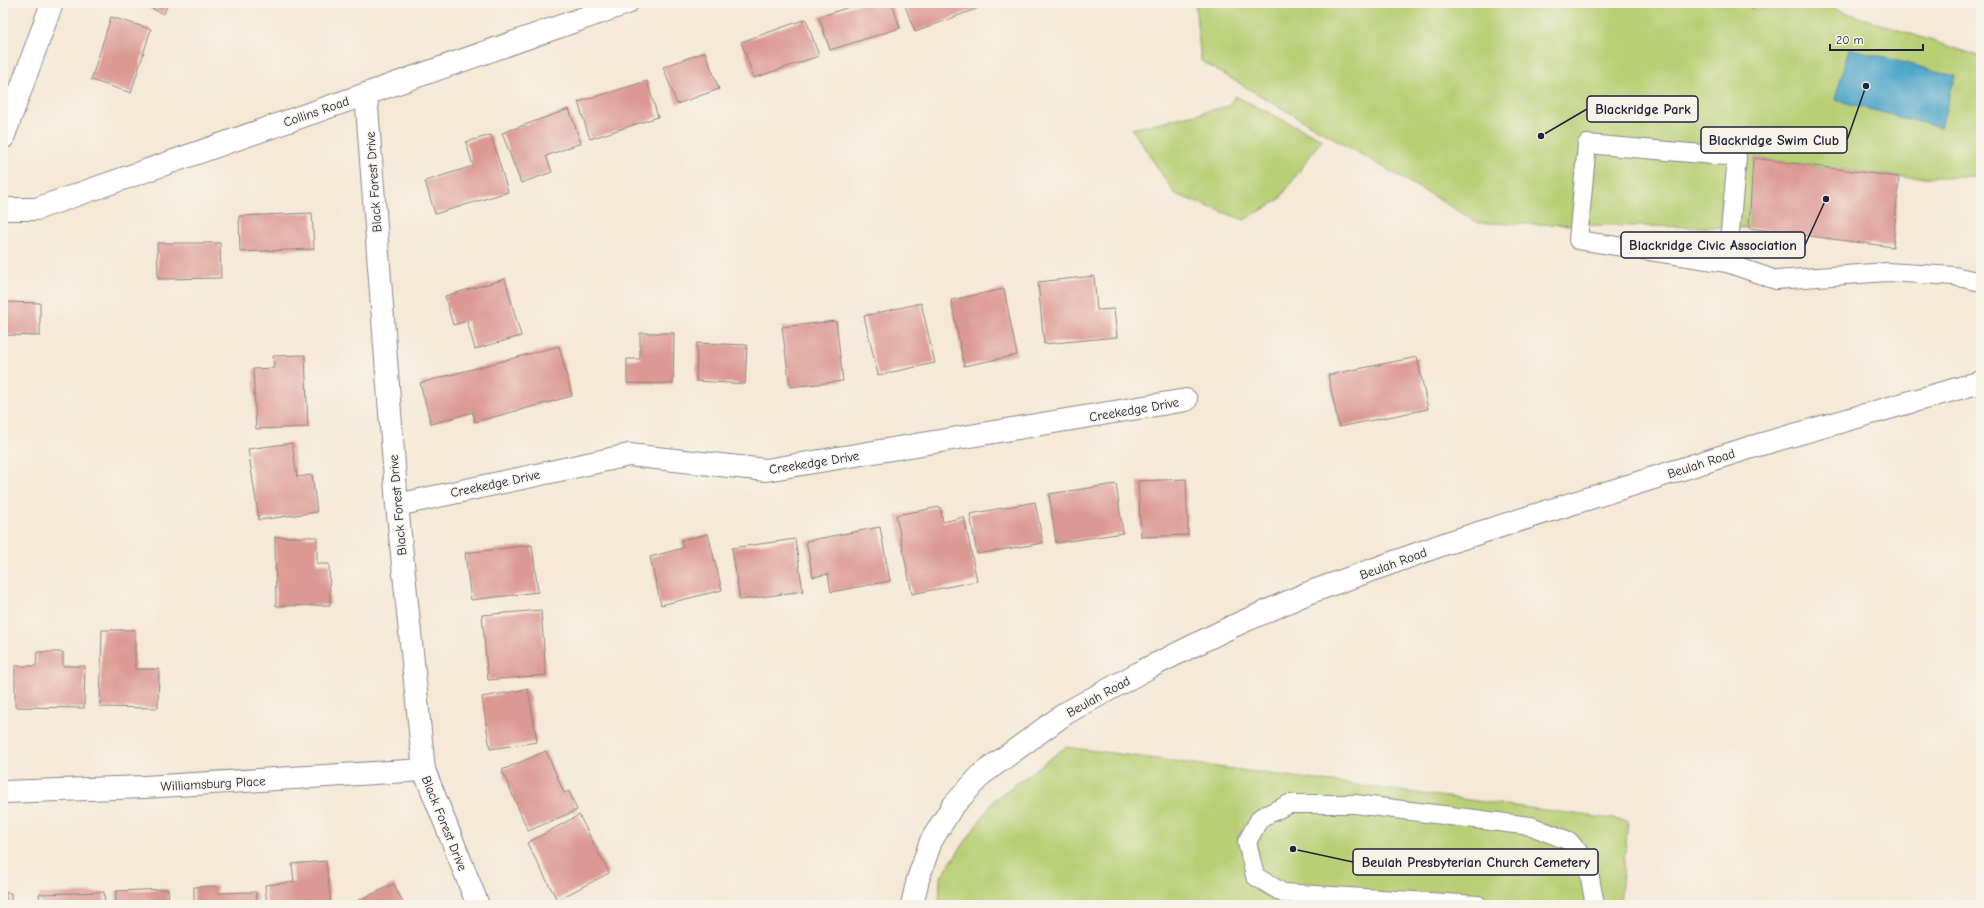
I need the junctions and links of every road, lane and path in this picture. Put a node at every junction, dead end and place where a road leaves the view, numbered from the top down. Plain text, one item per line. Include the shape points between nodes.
1 (52, 3) edge
2 (627, 3) edge
3 (366, 94) junction
4 (3, 138) edge
5 (3, 208) edge
6 (1727, 263) junction
7 (1981, 282) edge
8 (1981, 382) edge
9 (1186, 400) dead end
10 (397, 504) junction
11 (424, 770) junction
12 (3, 792) edge
13 (478, 905) edge
14 (912, 905) edge
15 (1478, 905) edge
16 (1595, 905) edge

1 - 4 street
2 - 3 street, Collins Road
3 - 5 street, Collins Road via 36,208
3 - 10 street, Black Forest Drive
6 - 6 lane via 1737,157 1587,144 1578,240
6 - 7 lane via 1776,280 1887,272 1954,276
8 - 14 street, Beulah Road via 1755,446 1448,543 1308,593 1231,627 1148,668 1066,713 982,774 952,807 931,841
9 - 10 street, Creekedge Drive via 766,470 629,455
10 - 11 street, Black Forest Drive
11 - 12 street, Williamsburg Place
11 - 13 street, Black Forest Drive
15 - 16 lane via 1284,893 1255,876 1247,842 1260,818 1289,804 1355,804 1531,826 1569,841 1587,862

